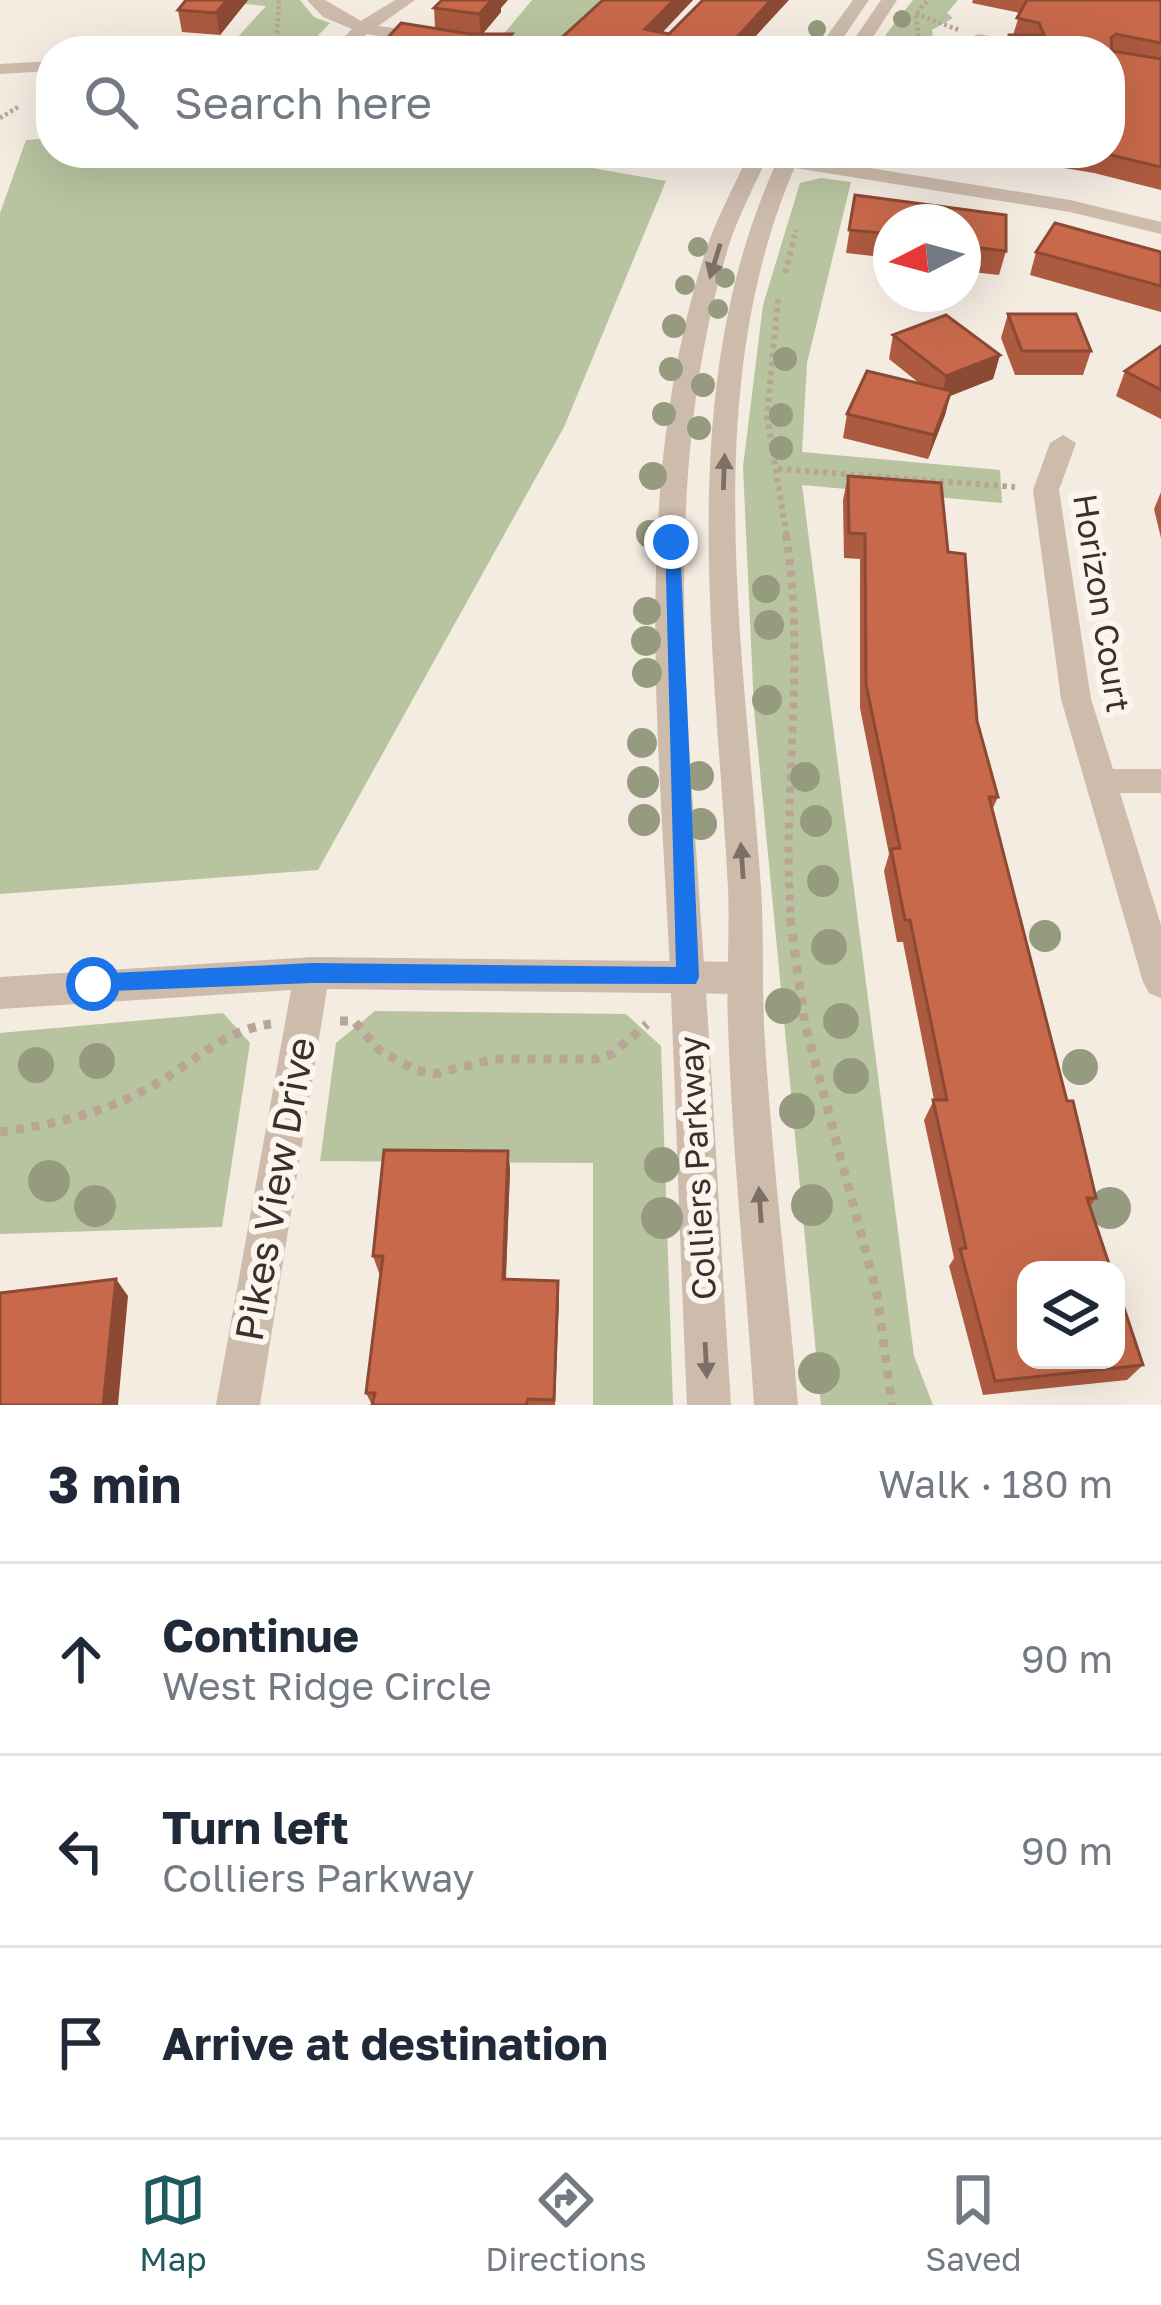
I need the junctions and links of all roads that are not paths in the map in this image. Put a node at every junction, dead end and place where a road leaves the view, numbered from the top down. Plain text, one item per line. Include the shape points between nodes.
1 (315, 0) edge
2 (407, 0) edge
3 (861, 0) edge
4 (889, 0) edge
5 (364, 27) junction
6 (355, 36) edge
7 (424, 36) edge
8 (836, 36) edge
9 (865, 36) edge
10 (36, 67) edge
11 (0, 69) edge
12 (761, 168) edge
13 (768, 168) edge
14 (844, 168) edge
15 (1161, 228) edge
16 (1063, 443) dead end
17 (1100, 781) junction
18 (1161, 782) edge
19 (312, 973) junction
20 (688, 977) junction
21 (744, 978) junction
22 (1161, 982) edge
23 (0, 993) edge
24 (238, 1405) edge
25 (709, 1405) edge
26 (776, 1405) edge

1 - 5 street via 333,18
2 - 5 street
3 - 8 street
4 - 9 street
5 - 6 street
5 - 7 street
10 - 11 street
12 -> 20 street, Colliers Parkway via 712,269 678,460 673,648
21 -> 13 street, Colliers Parkway via 723,471 736,316 769,200
14 - 15 street
16 - 17 street, Horizon Court via 1046,490 1076,699
17 - 18 street
17 - 22 street, Horizon Court
19 - 20 street
19 - 23 street
19 - 24 street, Pikes View Drive
20 - 21 street
20 -> 25 street, Colliers Parkway
26 -> 21 street, Colliers Parkway

